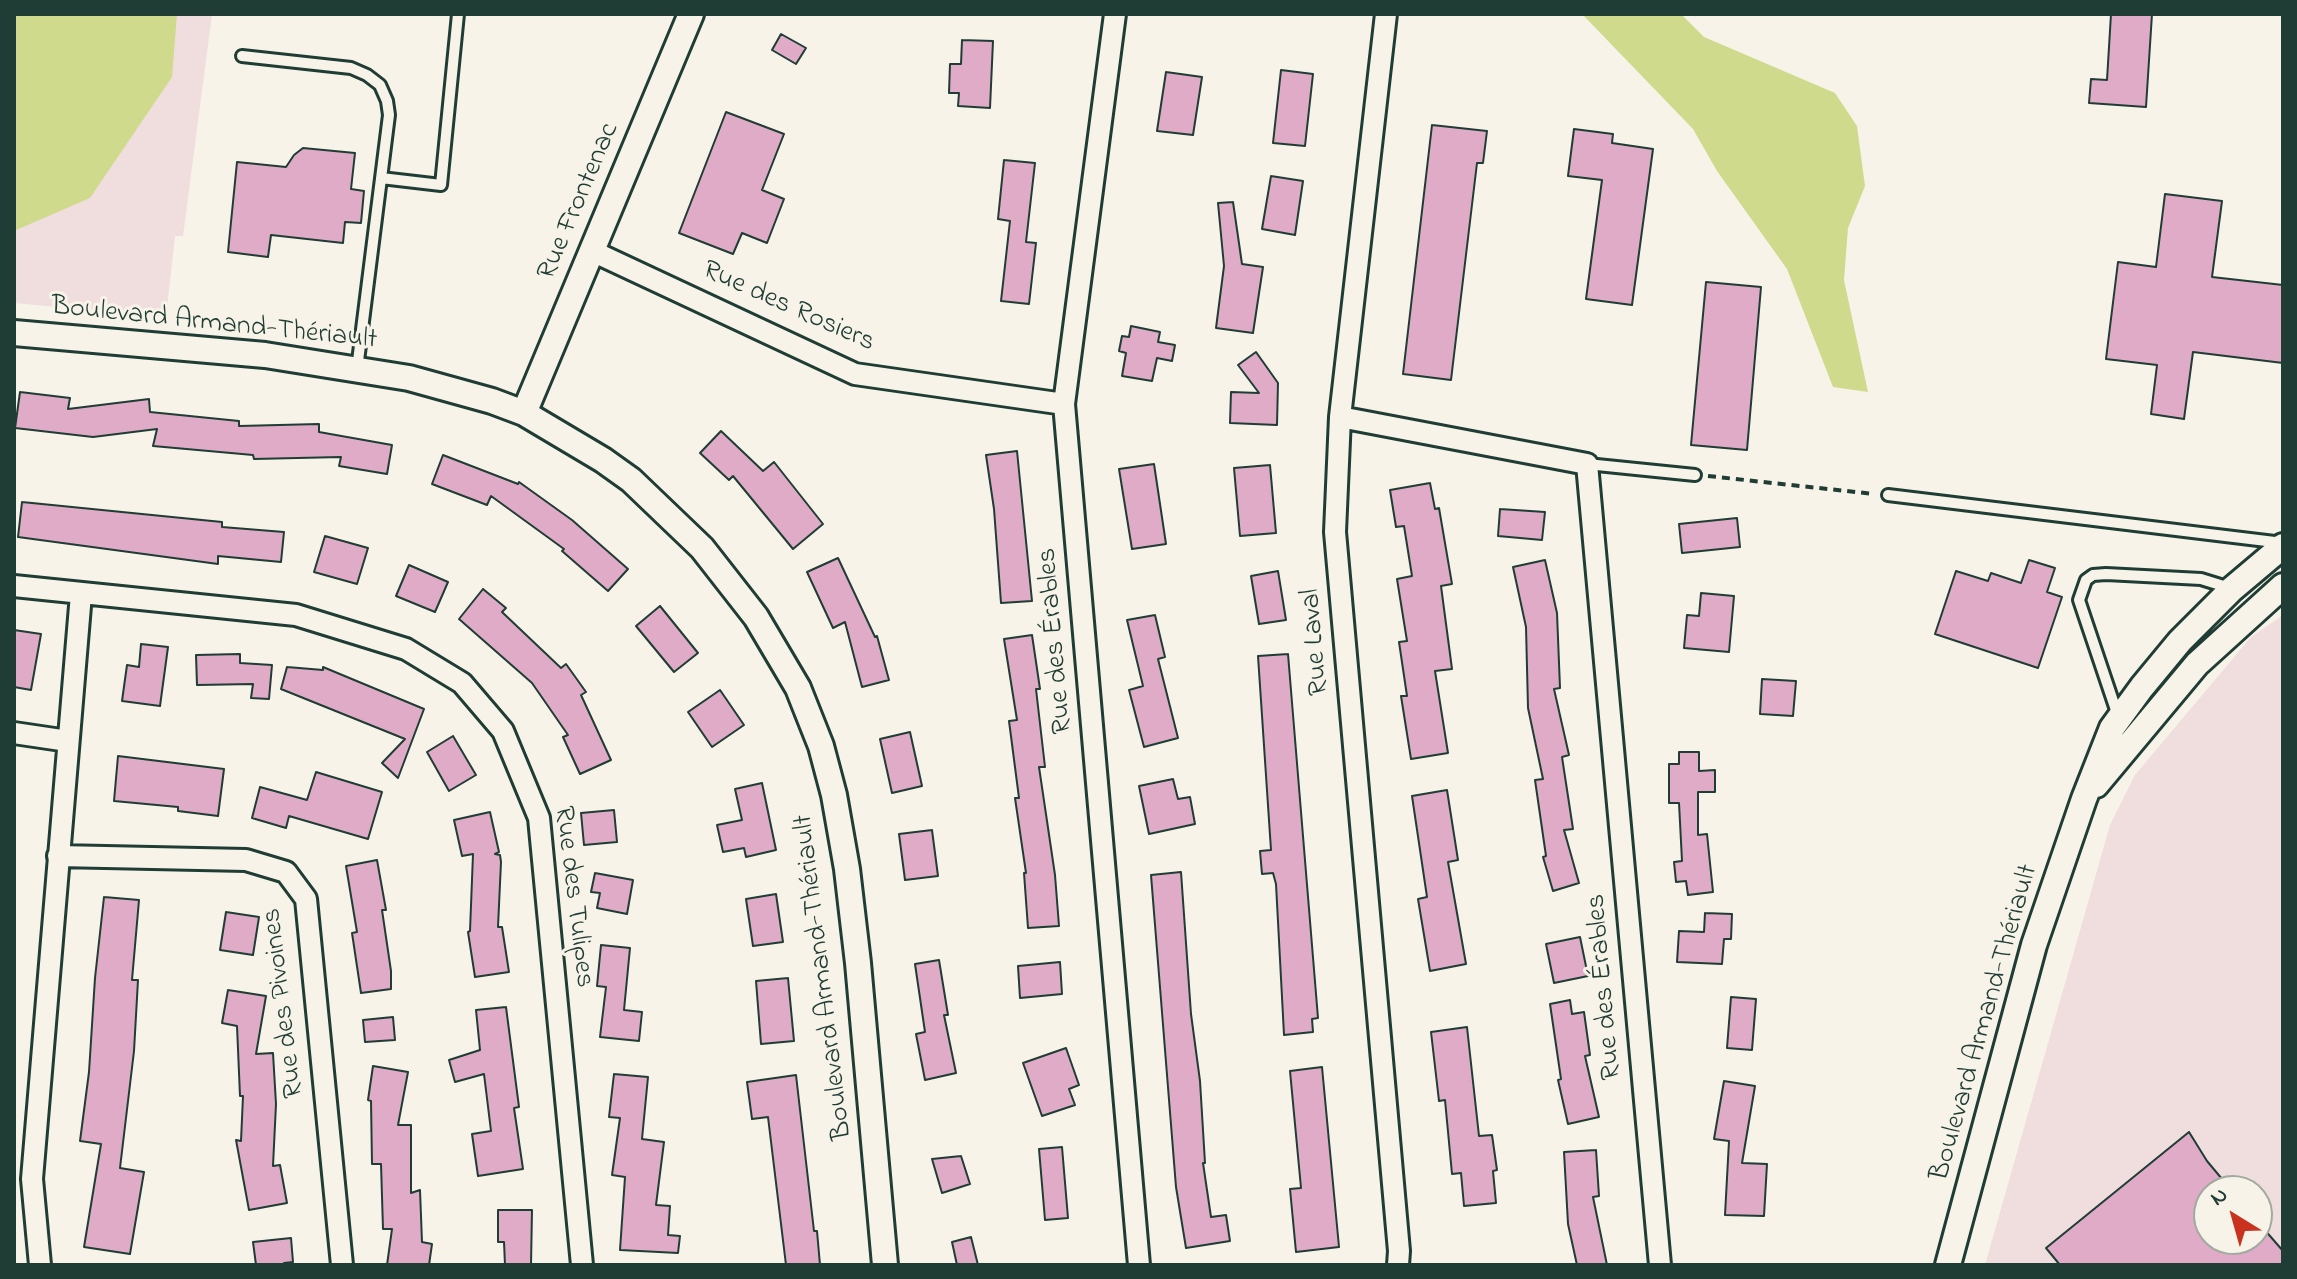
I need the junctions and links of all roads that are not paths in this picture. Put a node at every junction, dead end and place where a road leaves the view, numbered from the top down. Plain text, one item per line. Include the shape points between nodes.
1 (458, 14) edge
2 (691, 14) edge
3 (1115, 14) edge
4 (1386, 14) edge
5 (242, 56) dead end
6 (381, 178) junction
7 (592, 251) junction
8 (14, 333) edge
9 (357, 369) junction
10 (1064, 404) junction
11 (524, 413) junction
12 (1340, 417) junction
13 (1587, 464) junction
14 (1695, 475) road end
15 (1888, 495) road end
16 (2283, 545) edge
17 (14, 586) edge
18 (2283, 586) edge
19 (2232, 589) junction
20 (81, 594) junction
21 (2119, 719) junction
22 (14, 733) edge
23 (68, 741) junction
24 (2084, 799) junction
25 (58, 856) junction
26 (40, 1265) edge
27 (342, 1265) edge
28 (582, 1265) edge
29 (885, 1265) edge
30 (1139, 1265) edge
31 (1398, 1265) edge
32 (1660, 1265) edge
33 (1948, 1265) edge

1 - 6 lane via 441,185
2 - 7 street, Rue Frontenac
3 - 10 street, Rue des Érables
4 - 12 street, Rue Laval
5 - 6 lane via 351,68 380,85 389,115
6 - 9 lane
7 - 10 street, Rue des Rosiers via 855,374
7 - 11 street, Rue Frontenac
8 - 9 street, Boulevard Armand-Thériault via 265,355
9 - 11 street, Boulevard Armand-Thériault via 451,389
10 - 30 street, Rue des Érables
11 - 29 street, Boulevard Armand-Thériault via 603,460 673,518 732,584 798,688 821,746 847,869
12 - 13 street
12 - 31 street, Rue Laval via 1335,532
13 - 14 lane
13 - 32 street, Rue des Érables
15 - 16 lane
16 - 19 street, Boulevard Armand-Thériault
17 - 20 street, Rue des Tulipes
18 - 24 street, Boulevard Armand-Thériault via 2197,664
19 - 21 street, Boulevard Armand-Thériault via 2180,641
19 - 21 lane via 2201,579 2137,575 2093,575 2086,580 2079,600
20 - 23 street
20 - 28 street, Rue des Tulipes via 296,615 406,649 462,683 503,731 539,818
21 - 24 street, Boulevard Armand-Thériault
22 - 23 street
23 - 25 street
24 - 33 street, Boulevard Armand-Thériault via 2034,945
25 - 26 street via 32,1179
25 - 27 street, Rue des Pivoines via 246,860 286,872 306,899

